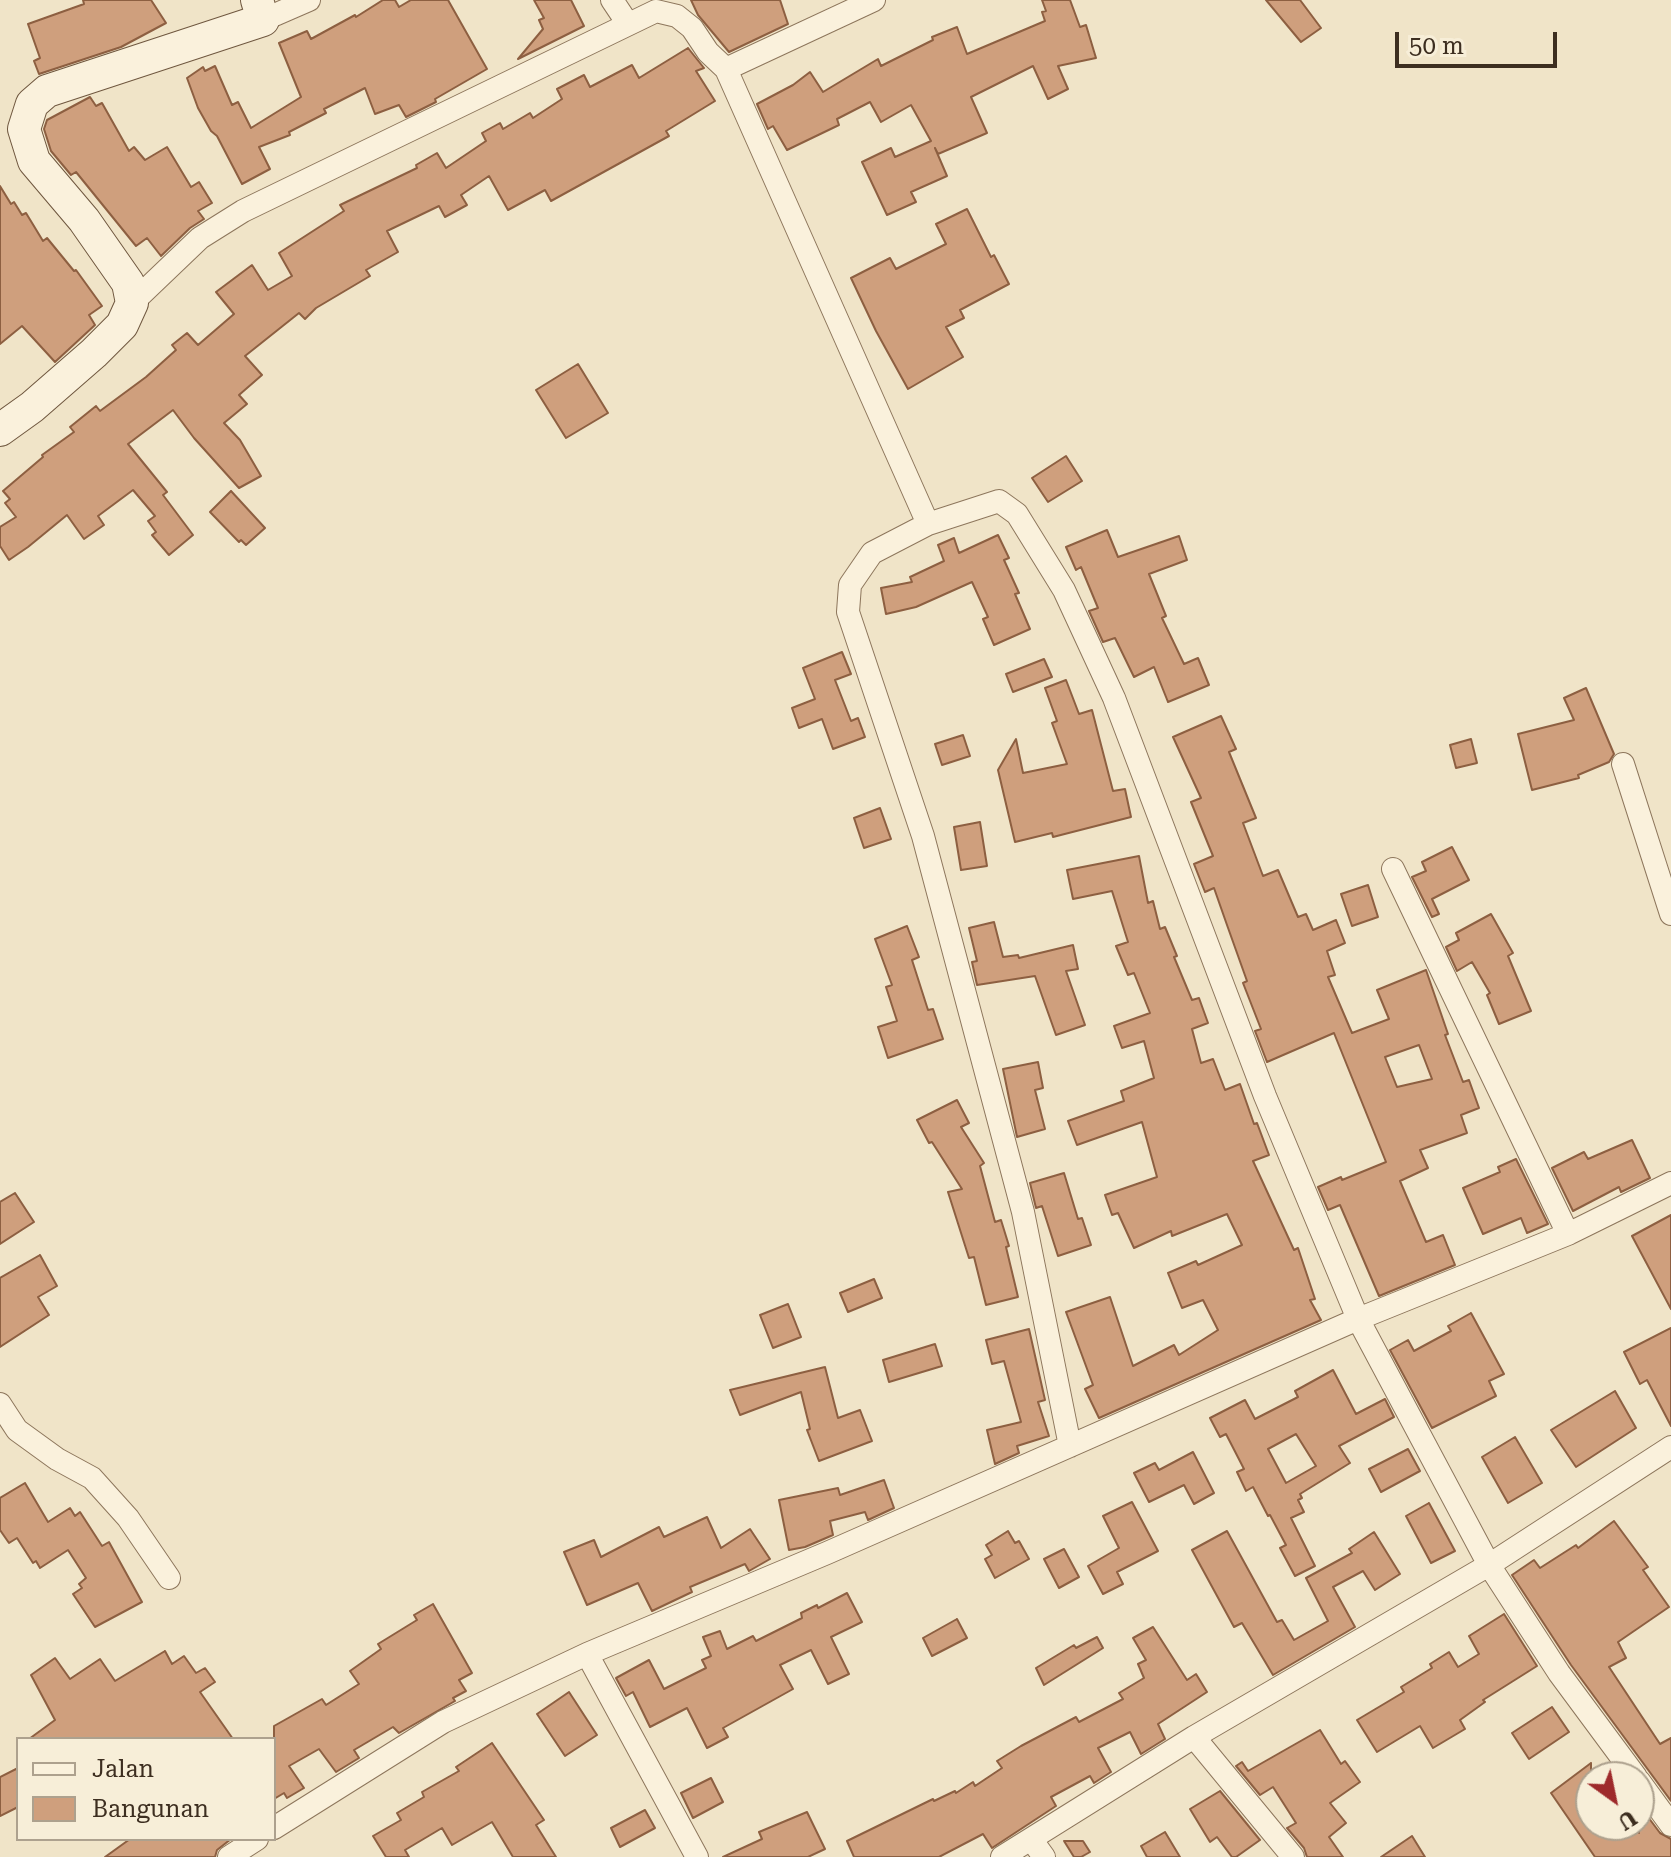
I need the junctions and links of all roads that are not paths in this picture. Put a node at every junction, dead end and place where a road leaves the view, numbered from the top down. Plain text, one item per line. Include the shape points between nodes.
1 (309, 0) edge
2 (612, 0) edge
3 (874, 0) edge
4 (260, 10) edge
5 (628, 24) junction
6 (726, 69) junction
7 (132, 303) junction
8 (0, 430) edge
9 (928, 524) junction
10 (1623, 764) dead end
11 (1393, 869) dead end
12 (1671, 914) edge
13 (1671, 1183) edge
14 (1568, 1234) junction
15 (1358, 1319) junction
16 (0, 1404) edge
17 (1070, 1446) junction
18 (1671, 1447) edge
19 (1489, 1565) junction
20 (169, 1578) dead end
21 (587, 1654) junction
22 (1194, 1737) junction
23 (1624, 1761) edge
24 (1655, 1803) edge
25 (1671, 1825) edge
26 (276, 1827) edge
27 (255, 1846) edge
28 (1037, 1848) edge
29 (229, 1857) edge
30 (697, 1857) edge
31 (1002, 1857) edge
32 (1293, 1857) edge

1 - 4 street
2 - 5 street
3 - 6 street
4 - 7 street via 47,91 32,104 24,129 34,161 102,245 128,283
5 - 6 street via 656,11 677,16
5 - 7 street via 243,211 200,238
6 - 9 street
7 - 8 street via 122,325 94,353
9 - 15 street via 999,501 1017,514 1064,590 1114,698 1265,1096
9 - 17 street via 872,553 850,585 848,612 931,866 1023,1212
10 - 12 street
11 - 14 street
13 - 14 street
14 - 15 street
15 - 17 street
15 - 19 street
16 - 20 street via 17,1430 92,1478 128,1518
17 - 21 street
18 - 19 street
19 - 22 street
19 - 23 street
21 - 26 street via 443,1722
21 - 30 street
22 - 28 street
22 - 32 street
24 - 25 street
27 - 29 street
28 - 31 street

